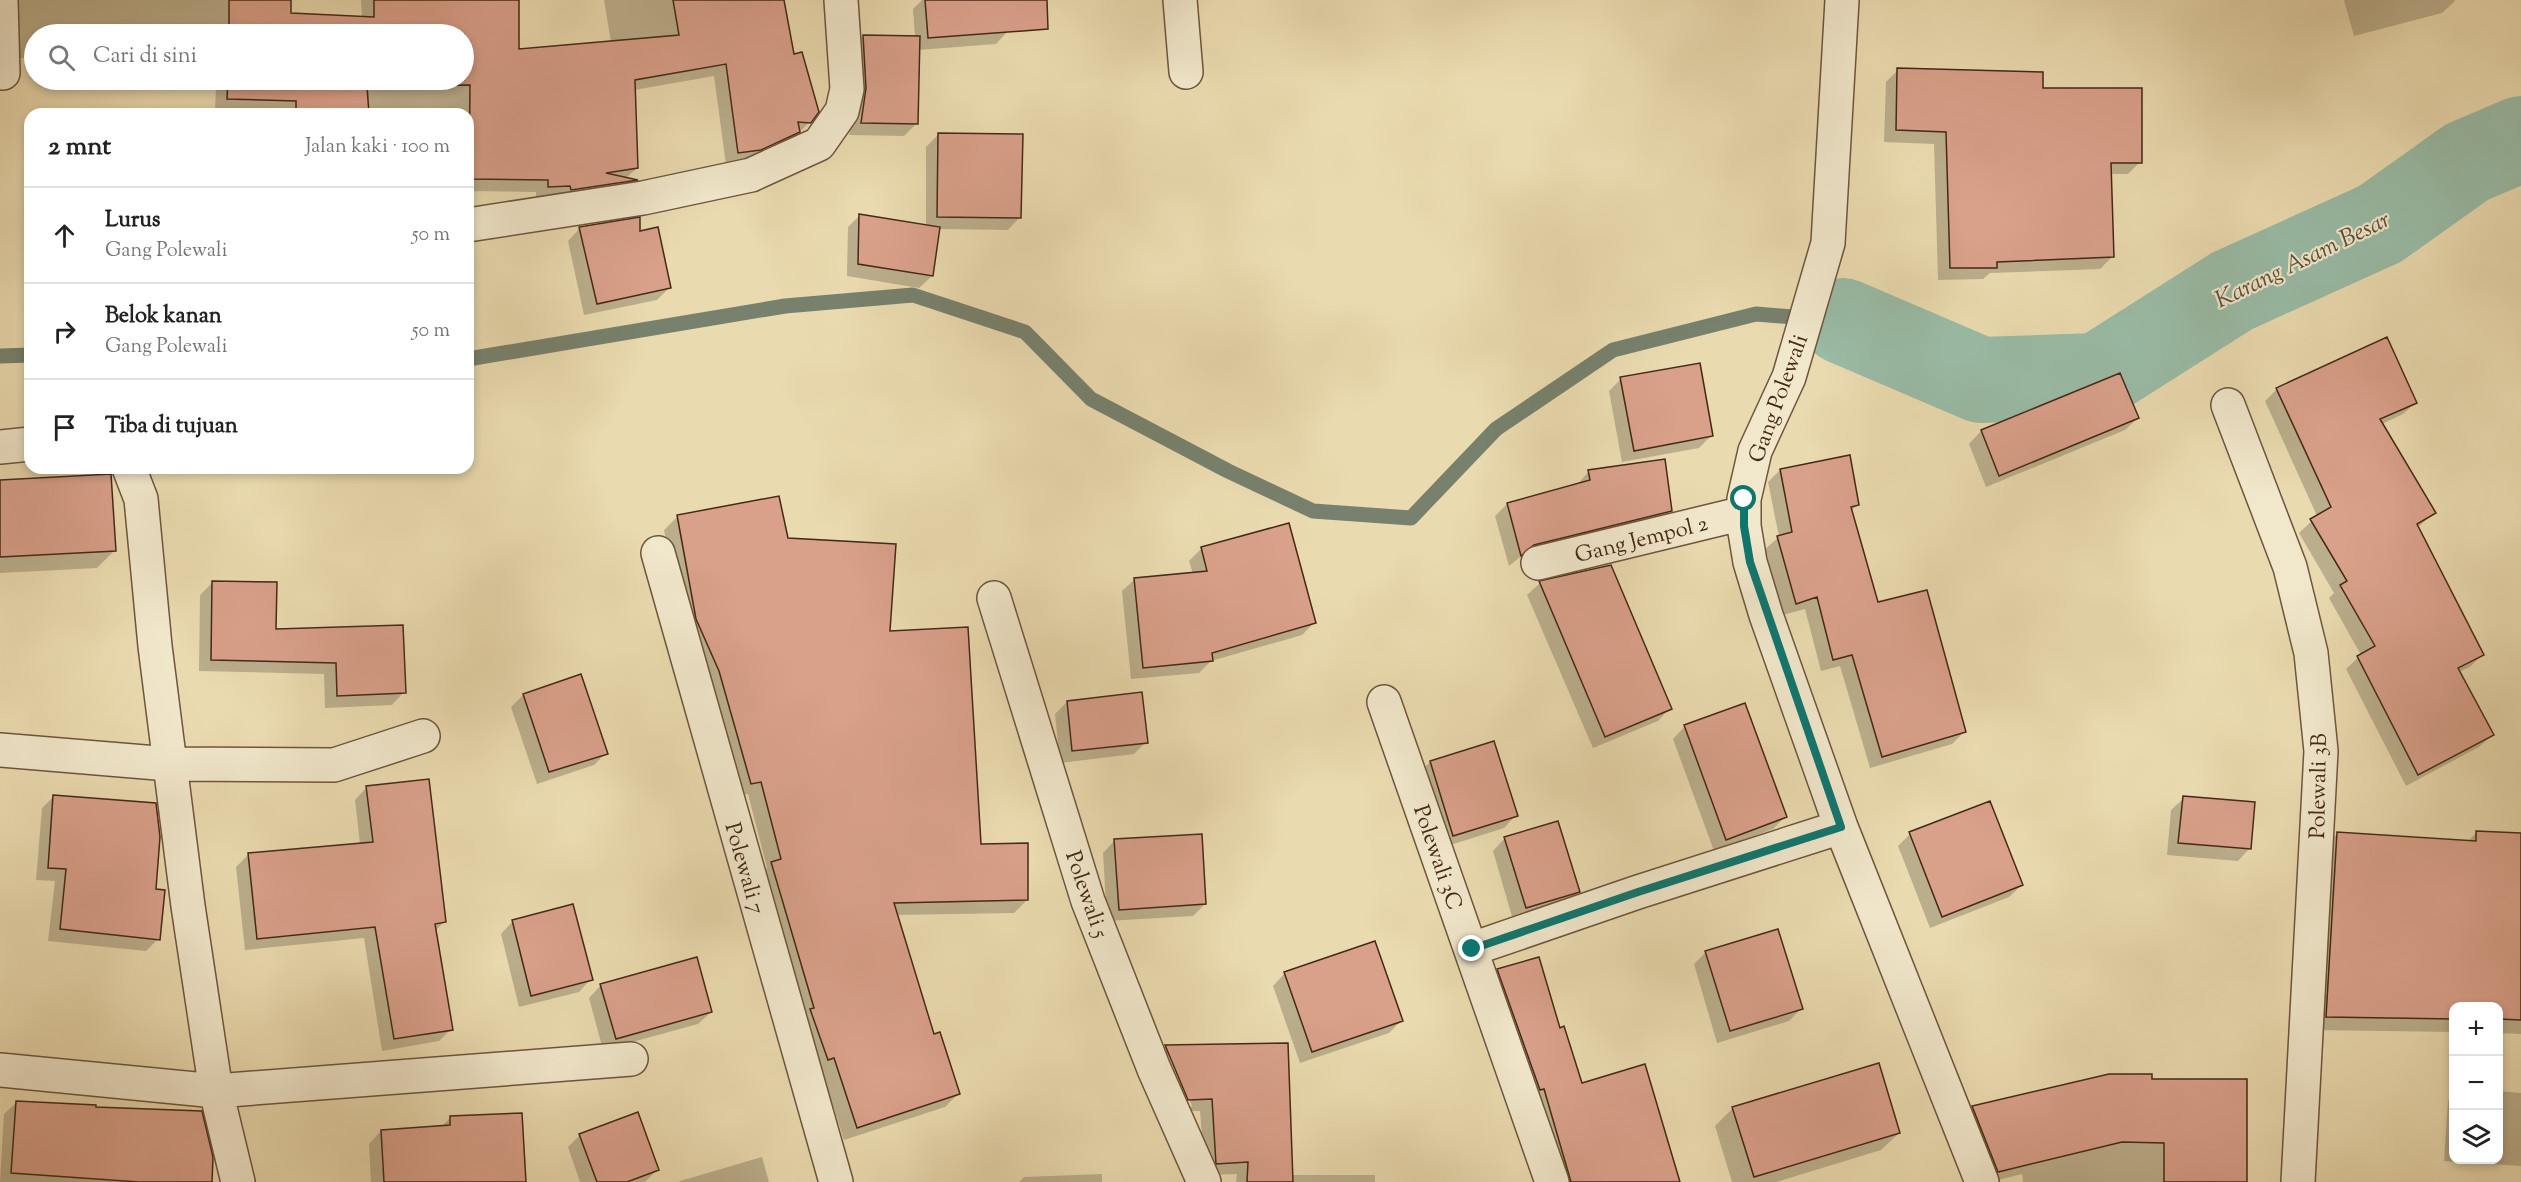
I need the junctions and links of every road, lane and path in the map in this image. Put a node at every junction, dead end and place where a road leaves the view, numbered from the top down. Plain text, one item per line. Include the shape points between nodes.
1 (1, 0) edge
2 (842, 0) edge
3 (1180, 0) edge
4 (1842, 0) edge
5 (1186, 72) dead end
6 (3, 73) dead end
7 (474, 224) edge
8 (2228, 405) dead end
9 (24, 445) edge
10 (0, 447) edge
11 (131, 474) edge
12 (1744, 513) junction
13 (658, 553) dead end
14 (1538, 563) dead end
15 (994, 598) dead end
16 (1384, 702) dead end
17 (423, 736) dead end
18 (0, 750) edge
19 (169, 764) junction
20 (1841, 827) junction
21 (1472, 949) junction
22 (631, 1059) dead end
23 (0, 1070) edge
24 (216, 1091) junction
25 (237, 1182) edge
26 (836, 1182) edge
27 (1204, 1182) edge
28 (1552, 1182) edge
29 (1982, 1182) edge
30 (2298, 1182) edge

1 - 6 street
2 - 7 street via 848,89 842,111 819,144 751,175 643,198
3 - 5 street
4 - 12 street, Gang Polewali via 1828,243 1789,376 1755,452
8 - 30 street, Polewali 3B via 2289,567 2311,653 2321,751
9 - 10 street
11 - 19 street via 141,499
12 - 14 street, Gang Jempol 2
12 - 20 street, Gang Polewali via 1750,562 1766,615
13 - 26 street, Polewali 7
15 - 27 street, Polewali 5 via 1088,901 1154,1069
16 - 21 street, Polewali 3C
17 - 19 street via 334,765
18 - 19 street
19 - 24 street
20 - 21 street
20 - 29 street, Gang Polewali
21 - 28 street, Polewali 3C
22 - 24 street
23 - 24 street
24 - 25 street

